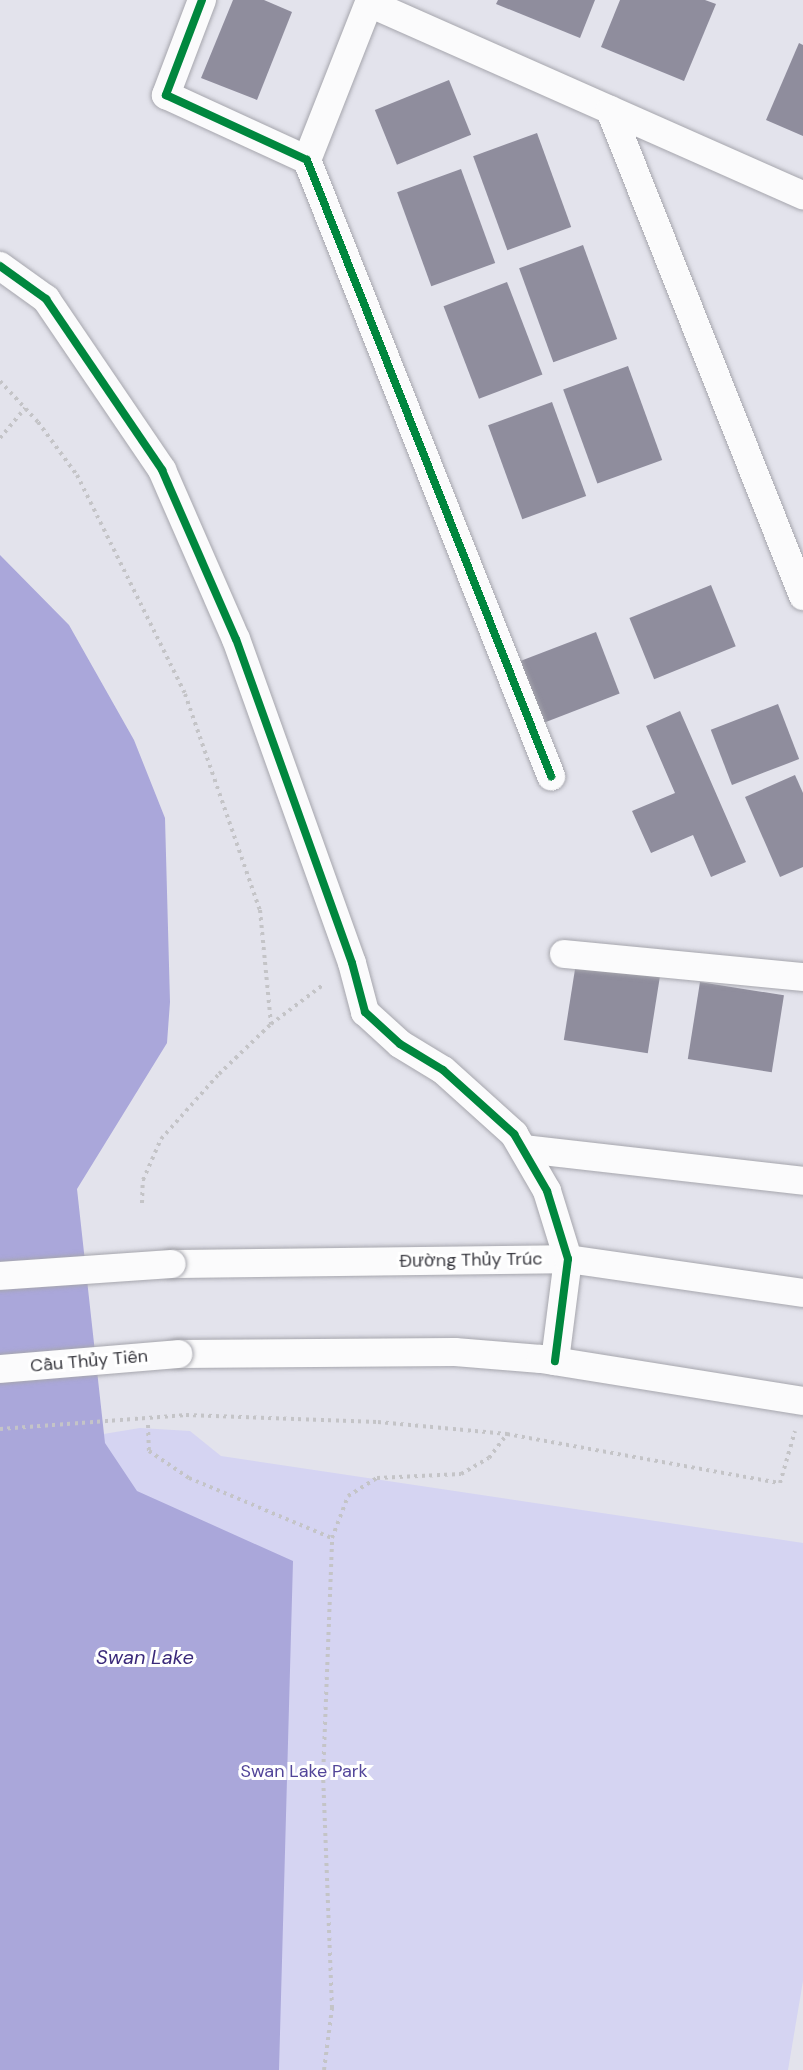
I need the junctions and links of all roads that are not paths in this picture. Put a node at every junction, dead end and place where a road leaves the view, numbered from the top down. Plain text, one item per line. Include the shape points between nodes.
1 (202, 0) edge
2 (370, 2) edge
3 (610, 110) junction
4 (307, 160) junction
5 (803, 195) edge
6 (0, 266) edge
7 (803, 596) edge
8 (551, 777) dead end
9 (564, 954) dead end
10 (803, 977) edge
11 (524, 1149) junction
12 (803, 1181) edge
13 (568, 1258) junction
14 (0, 1276) edge
15 (803, 1293) edge
16 (555, 1361) junction
17 (0, 1369) edge
18 (800, 1414) edge

1 - 4 street via 166,95
2 - 3 street
2 - 4 street
3 - 5 street
3 - 7 street
4 - 8 street
6 - 11 street via 46,299 162,470 236,639 352,963 365,1012 400,1044 443,1070 514,1134
9 - 10 street
11 - 12 street
11 - 13 street via 548,1191
13 - 14 street, Đường Thủy Trúc, bridge via 172,1263
13 - 15 street, Đường Thủy Trúc
13 - 16 street
16 - 17 street, Cầu Thủy Tiên, bridge via 455,1352 178,1354
16 - 18 street

